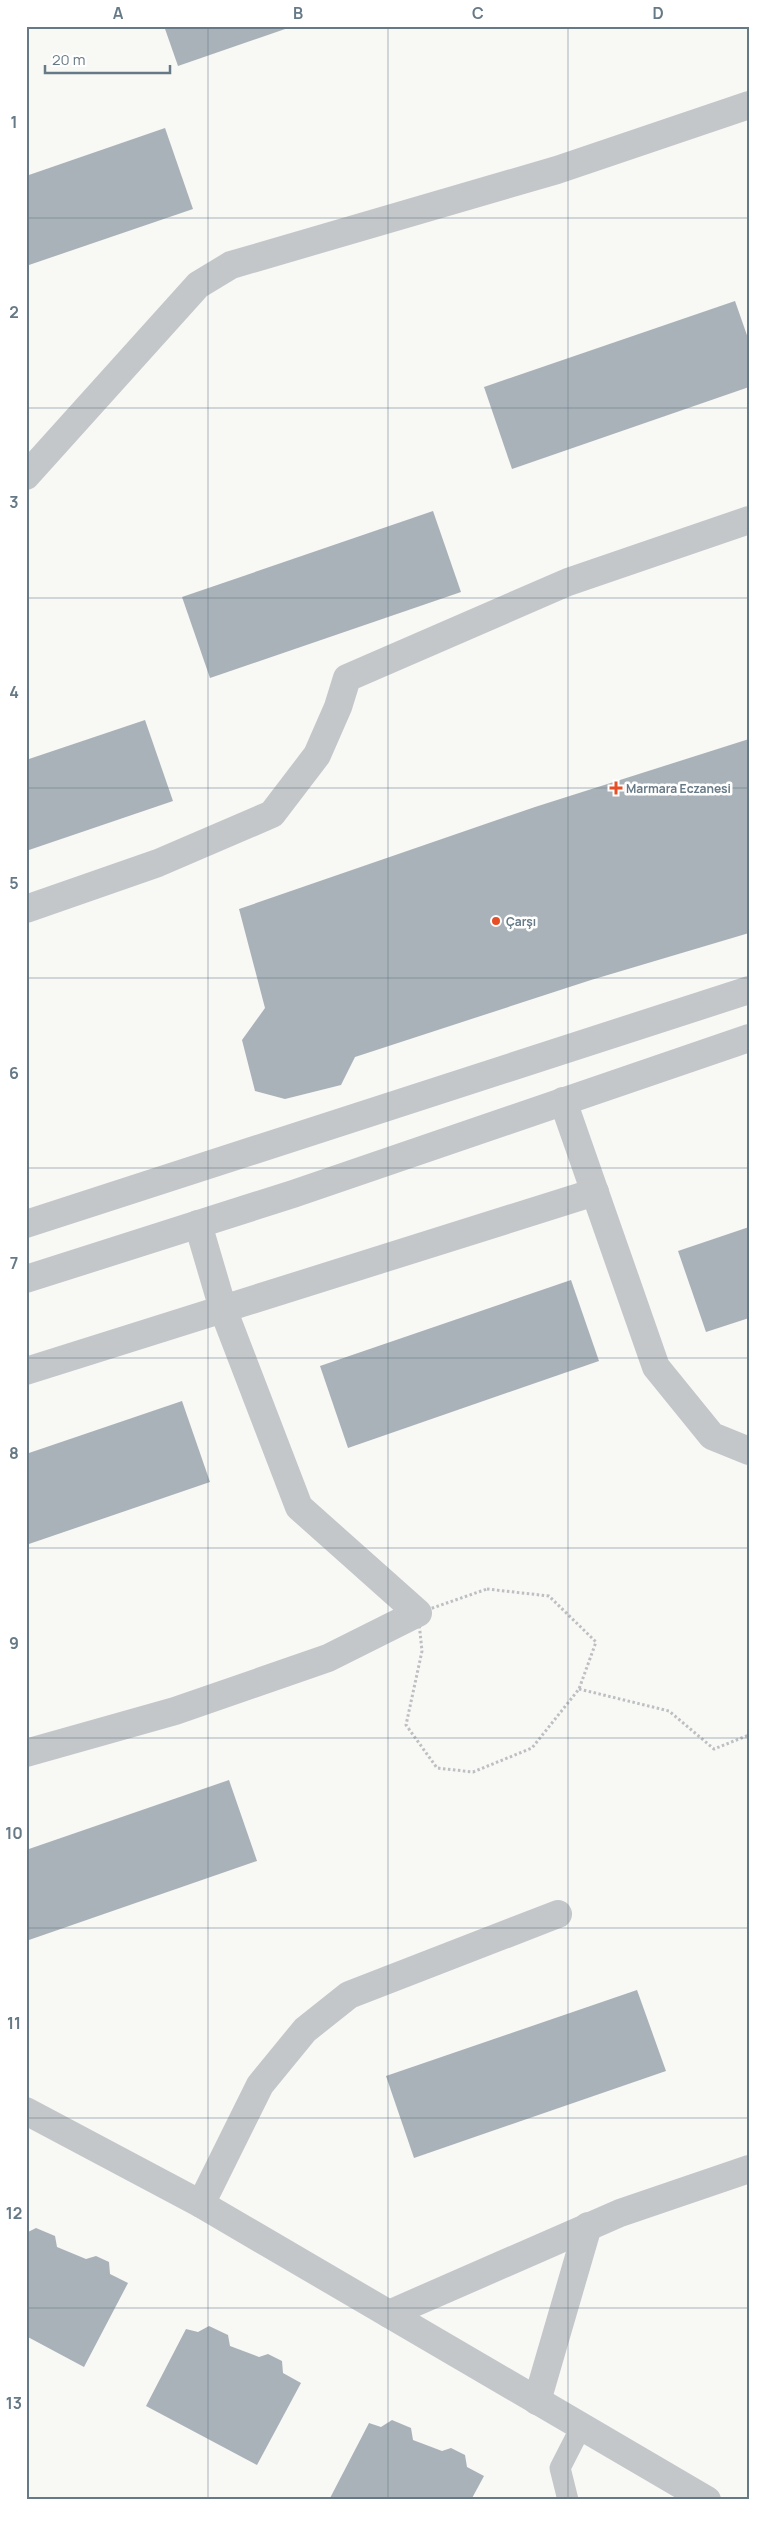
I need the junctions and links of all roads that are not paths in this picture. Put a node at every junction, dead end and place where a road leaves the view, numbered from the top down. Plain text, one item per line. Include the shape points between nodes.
1 (749, 106) edge
2 (26, 476) edge
3 (749, 520) edge
4 (26, 909) edge
5 (749, 990) edge
6 (749, 1038) edge
7 (563, 1101) junction
8 (595, 1192) junction
9 (26, 1224) edge
10 (198, 1224) junction
11 (26, 1280) edge
12 (223, 1309) junction
13 (26, 1371) edge
14 (749, 1452) edge
15 (26, 1753) edge
16 (558, 1914) dead end
17 (26, 2112) edge
18 (749, 2169) edge
19 (201, 2204) junction
20 (588, 2226) junction
21 (389, 2314) junction
22 (537, 2401) junction
23 (581, 2427) junction
24 (568, 2500) edge
25 (707, 2500) edge

1 - 2 street via 557,170 231,265 198,285
3 - 4 street via 568,582 347,678 317,755 272,814 158,863
5 - 9 street
6 - 7 street
7 - 8 street
7 - 10 street
8 - 12 street
8 - 14 street via 656,1367 712,1436
10 - 11 street
10 - 12 street
12 - 13 street
12 - 15 street via 299,1507 418,1613 328,1658 175,1710
16 - 19 street via 349,1995 305,2030 260,2085
17 - 19 street
18 - 20 street
19 - 21 street
20 - 21 street
20 - 22 street
21 - 22 street
22 - 23 street
23 - 24 lane via 560,2468
23 - 25 street

